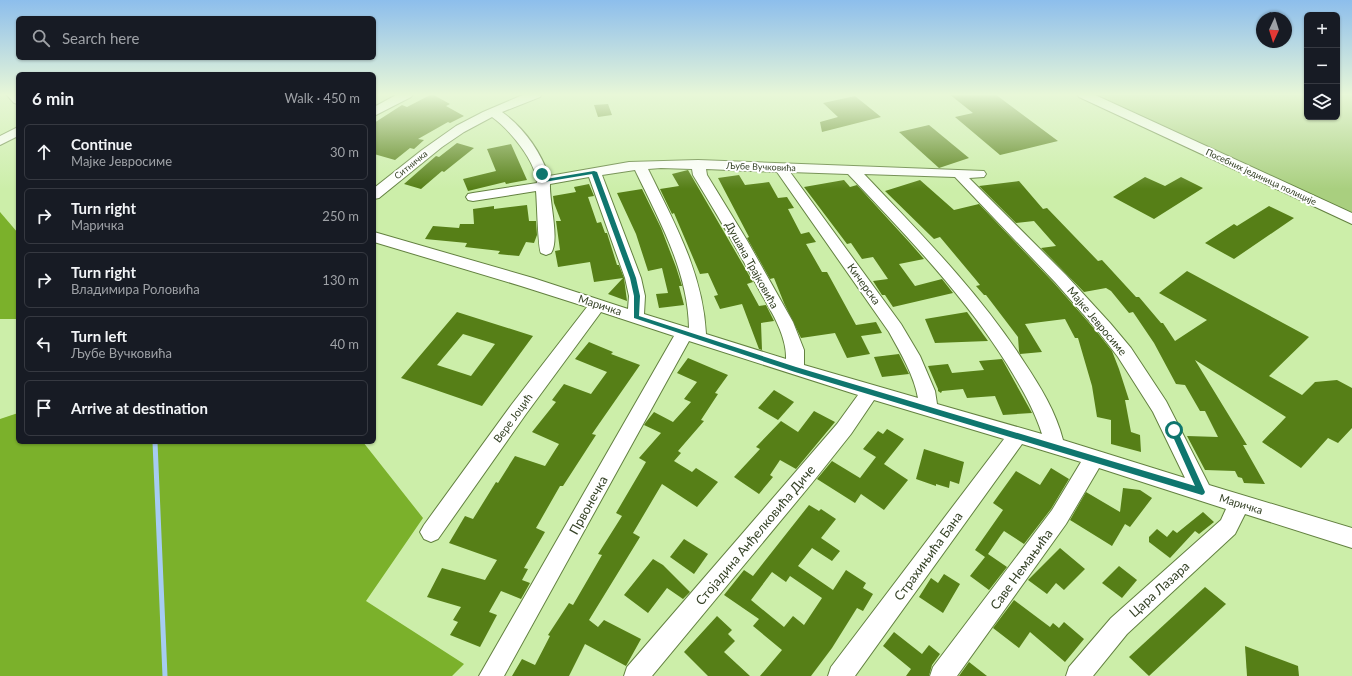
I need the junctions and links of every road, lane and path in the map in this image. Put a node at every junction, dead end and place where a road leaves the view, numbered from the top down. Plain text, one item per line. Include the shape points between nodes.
1 (468, 126) edge
2 (512, 126) edge
3 (1151, 126) edge
4 (16, 132) edge
5 (0, 141) edge
6 (698, 164) junction
7 (640, 165) junction
8 (782, 168) junction
9 (852, 170) junction
10 (594, 172) junction
11 (959, 174) junction
12 (979, 174) dead end
13 (544, 183) junction
14 (376, 193) edge
15 (473, 197) dead end
16 (1352, 219) edge
17 (376, 238) edge
18 (546, 250) dead end
19 (598, 305) junction
20 (636, 317) junction
21 (691, 336) junction
22 (795, 369) junction
23 (870, 391) junction
24 (929, 409) junction
25 (1017, 436) junction
26 (1055, 446) junction
27 (1094, 458) junction
28 (1202, 492) junction
29 (1236, 502) junction
30 (431, 532) dead end
31 (1352, 538) edge
32 (491, 676) edge
33 (636, 676) edge
34 (840, 676) edge
35 (942, 676) edge
36 (1078, 676) edge

1 - 14 street, Ситничка via 426,153
2 - 13 street via 519,133
3 - 16 street, Посебних јединица полиције
4 - 5 street
6 - 7 street, Љубе Вучковића
6 - 8 street, Љубе Вучковића
6 - 22 street, Душана Трајковића via 700,175 785,322 795,350
7 - 10 street, Љубе Вучковића
7 - 21 street via 688,268 698,318
8 - 9 street, Љубе Вучковића
8 - 24 street, Кичерска via 895,328 926,391
9 - 11 street, Љубе Вучковића
9 - 26 street via 938,261 992,326 1037,399 1050,426
10 - 13 street, Љубе Вучковића
10 - 20 street via 633,278 637,296
11 - 12 street, Љубе Вучковића
11 - 28 street, Мајке Јевросиме via 1100,321 1143,378 1174,430
13 - 15 street, Љубе Вучковића
13 - 18 street
17 - 19 street, Маричка
19 - 20 street, Маричка
19 - 30 street, Вере Јоцић via 519,409
20 - 21 street, Маричка
21 - 22 street, Маричка
21 - 32 street, Првонечка
22 - 23 street, Маричка
23 - 24 street, Маричка
23 - 33 street, Стојадина Анђелковића Диче via 844,429 805,477
24 - 25 street, Маричка
25 - 26 street, Маричка
25 - 34 street, Страхињића Бана
26 - 27 street, Маричка
27 - 28 street, Маричка
27 - 35 street, Саве Немањића via 1059,516
28 - 29 street, Маричка
29 - 31 street, Маричка
29 - 36 street, Цара Лазара via 1235,515 1228,527 1119,626

